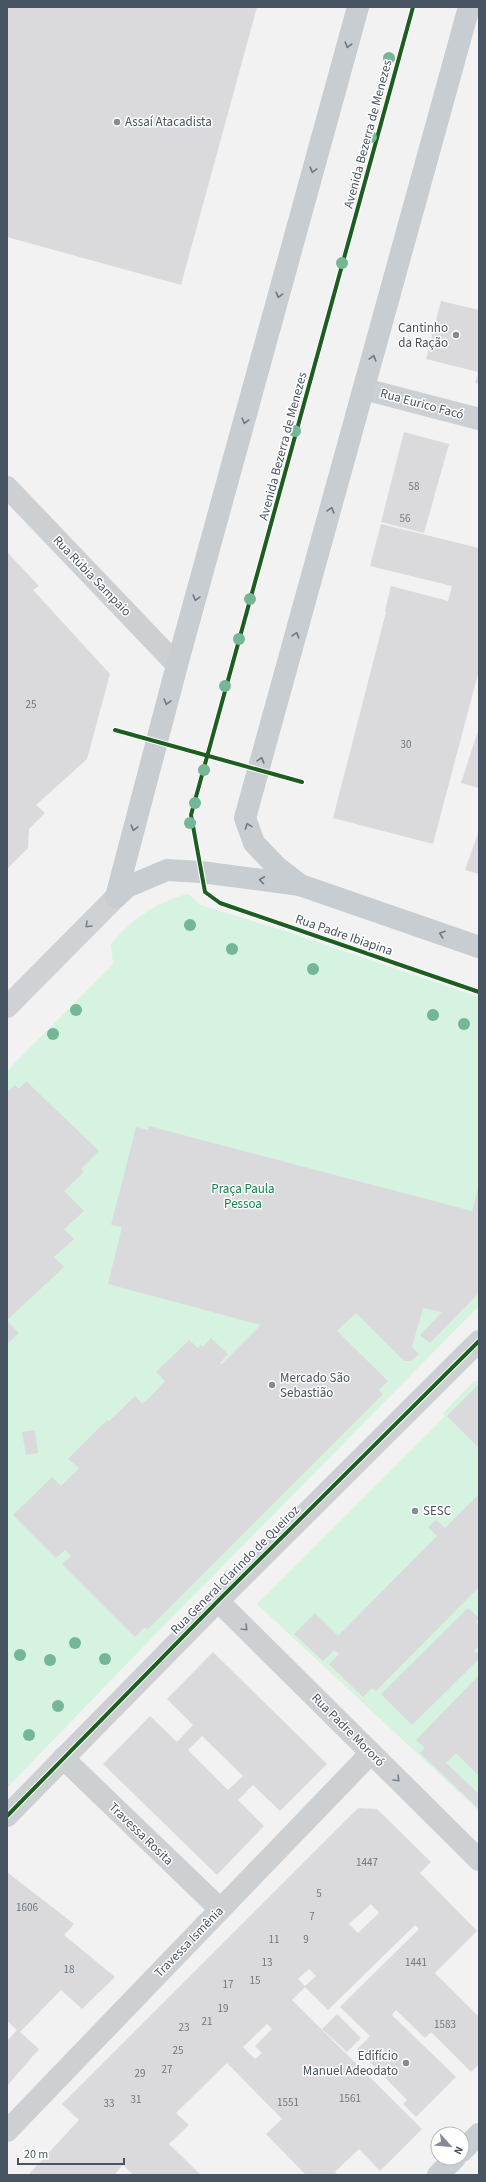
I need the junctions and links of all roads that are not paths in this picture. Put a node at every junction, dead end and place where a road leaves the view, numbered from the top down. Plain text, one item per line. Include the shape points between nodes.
1 (358, 7) edge
2 (468, 7) edge
3 (364, 389) junction
4 (479, 419) edge
5 (7, 487) edge
6 (177, 665) junction
7 (300, 885) junction
8 (116, 897) junction
9 (479, 947) edge
10 (7, 1007) edge
11 (479, 1341) edge
12 (218, 1601) junction
13 (372, 1753) junction
14 (63, 1758) junction
15 (7, 1816) edge
16 (479, 1860) edge
17 (220, 1909) junction
18 (7, 2131) edge
19 (479, 2134) edge
20 (470, 2143) edge
21 (447, 2166) edge
22 (438, 2175) edge

1 -> 6 main road
3 -> 2 main road
3 - 4 street, Rua Eurico Facó
7 -> 3 main road via 254,843 245,818
5 - 6 street, Rua Rúbia Sampaio
6 -> 8 main road
7 -> 8 main road via 167,870 127,887
9 -> 7 main road
8 -> 10 street
11 - 12 street, Rua General Clarindo de Queiroz
12 -> 13 street, Rua Padre Mororó
12 - 14 street, Rua General Clarindo de Queiroz
13 -> 16 street, Rua Padre Mororó
13 - 17 street, Travessa Ismênia
14 - 15 street, Rua General Clarindo de Queiroz
14 - 17 street, Travessa Rosita
17 - 18 street, Travessa Ismênia
19 - 20 main road
21 - 22 main road

